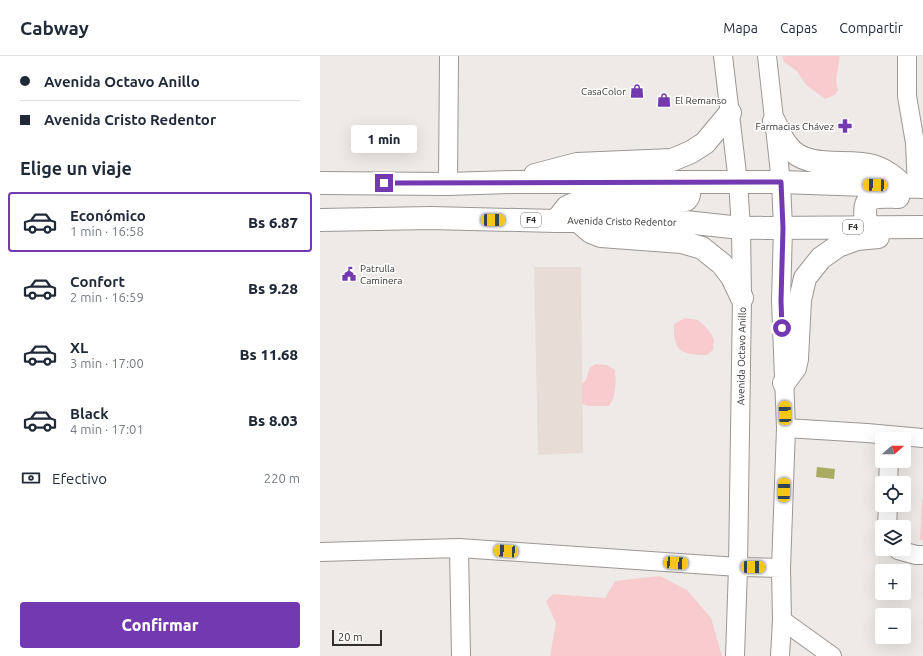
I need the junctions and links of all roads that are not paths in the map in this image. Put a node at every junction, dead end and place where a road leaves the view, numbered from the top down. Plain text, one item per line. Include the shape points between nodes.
1 (449, 56) edge
2 (722, 56) edge
3 (767, 56) edge
4 (907, 56) edge
5 (730, 113) junction
6 (774, 121) junction
7 (513, 182) junction
8 (688, 182) junction
9 (738, 182) junction
10 (781, 182) junction
11 (320, 183) edge
12 (448, 184) junction
13 (917, 189) edge
14 (320, 220) edge
15 (556, 221) junction
16 (578, 221) junction
17 (866, 227) junction
18 (915, 227) edge
19 (741, 228) junction
20 (783, 228) junction
21 (742, 298) junction
22 (784, 383) junction
23 (786, 428) junction
24 (875, 436) edge
25 (911, 438) edge
26 (923, 438) edge
27 (459, 548) junction
28 (320, 552) edge
29 (911, 554) edge
30 (923, 555) edge
31 (738, 567) junction
32 (781, 568) junction
33 (782, 620) junction
34 (461, 656) edge
35 (735, 656) edge
36 (780, 656) edge
37 (832, 656) edge

1 - 12 street
2 - 5 street, Avenida Octavo Anillo
3 - 6 street
4 - 13 street via 907,96 915,143
5 - 7 highway via 705,143 672,160 577,164
5 - 9 street, Avenida Octavo Anillo
6 - 10 street
6 - 13 highway via 787,146 798,155 811,161 872,166
7 - 8 highway
7 - 12 highway
8 - 9 highway
8 - 15 highway via 690,193 686,200 576,203 567,207
9 - 10 highway
9 - 19 street, Avenida Octavo Anillo
10 - 13 highway
10 - 20 street
11 - 12 highway
13 - 17 highway via 869,200 865,205
14 - 15 highway, Avenida Cristo Redentor / F4 via 431,218
15 - 16 highway, Avenida Cristo Redentor / F4
16 - 19 highway, Avenida Cristo Redentor / F4 via 657,220
16 - 21 highway via 591,232 601,236 682,242 702,248 722,264
17 - 18 highway, Avenida Cristo Redentor / F4
17 - 20 highway, Avenida Cristo Redentor / F4
18 - 22 highway via 879,237 857,239 838,246 811,269 805,278 800,300 795,368
19 - 20 highway, Avenida Cristo Redentor / F4
19 - 21 street, Avenida Octavo Anillo
20 - 22 street via 781,301
21 - 31 street, Avenida Octavo Anillo
22 - 23 street
23 - 24 street
23 - 32 street
25 - 26 street
27 - 28 street
27 - 31 street
27 - 34 street
29 - 30 street
31 - 32 street
31 - 35 street, Avenida Octavo Anillo
32 - 33 street
33 - 36 street
33 - 37 street

